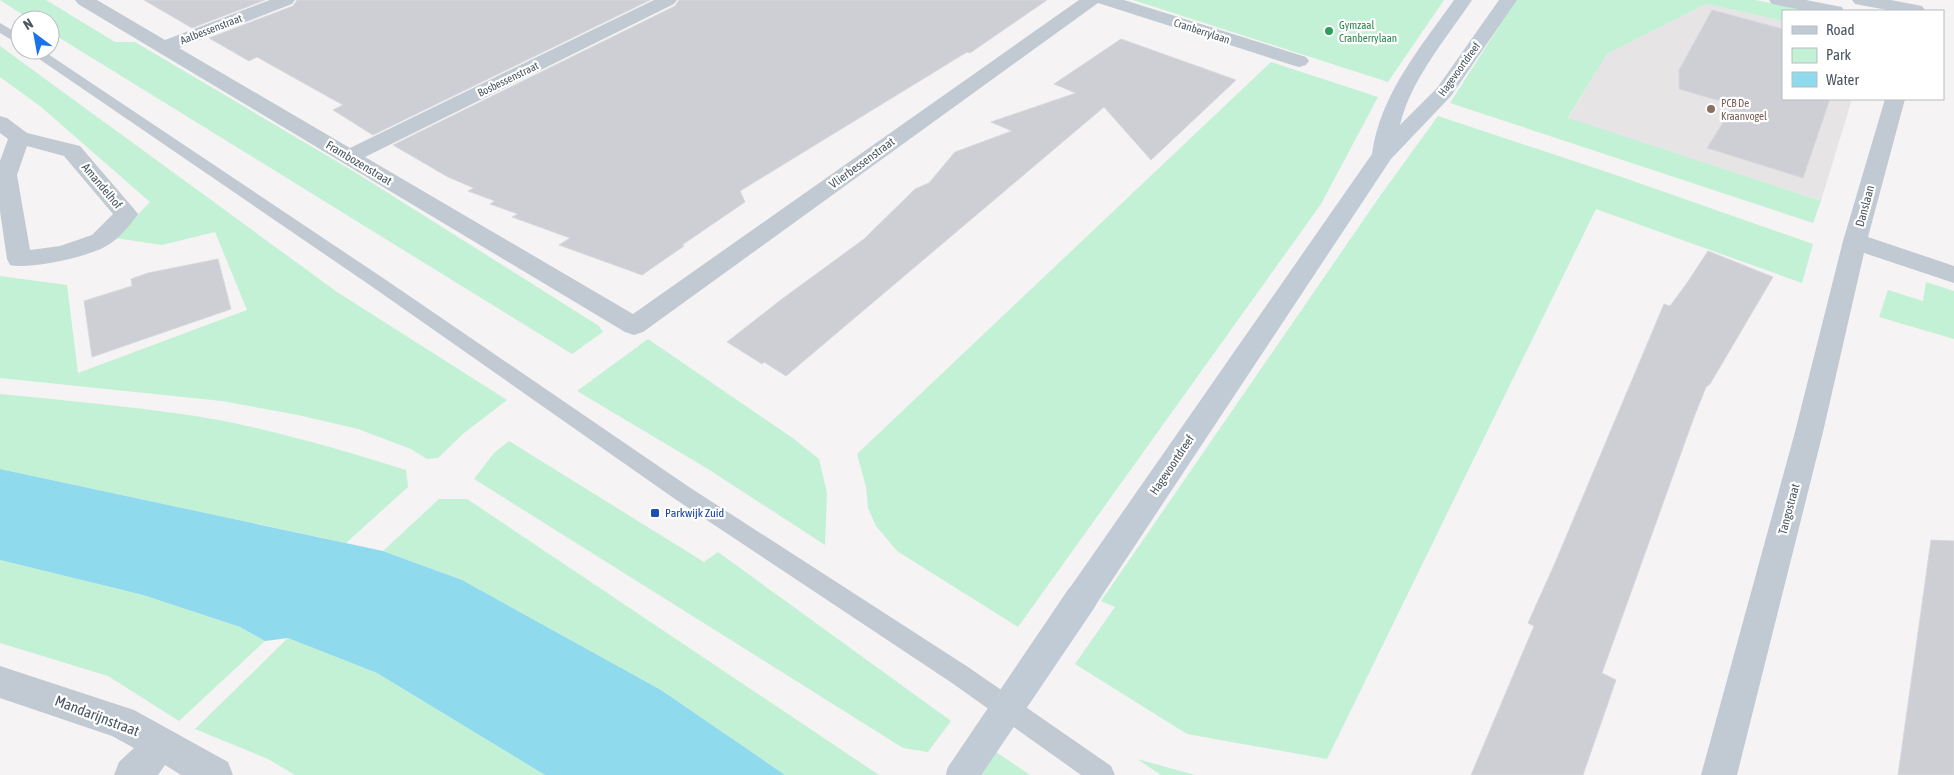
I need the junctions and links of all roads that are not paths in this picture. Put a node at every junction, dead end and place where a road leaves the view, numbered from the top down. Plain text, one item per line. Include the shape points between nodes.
1 (84, 0) edge
2 (286, 0) edge
3 (668, 0) edge
4 (1091, 0) edge
5 (1105, 0) edge
6 (1463, 0) edge
7 (1508, 0) edge
8 (1778, 0) edge
9 (1861, 0) edge
10 (1917, 7) edge
11 (1830, 10) edge
12 (164, 47) junction
13 (48, 60) edge
14 (1299, 61) dead end
15 (1895, 100) edge
16 (0, 122) edge
17 (19, 138) junction
18 (1383, 155) junction
19 (348, 157) junction
20 (1855, 242) junction
21 (1954, 275) edge
22 (634, 326) joint
23 (0, 682) edge
24 (214, 775) edge
25 (962, 775) edge
26 (1102, 775) edge
27 (1719, 775) edge

1 - 12 street, Frambozenstraat
2 - 12 street, Aalbessenstraat
3 - 19 street, Bosbessenstraat
4 - 22 street, Vlierbessenstraat
5 - 14 street, Cranberrylaan
6 - 18 main road, Hagevoortdreef via 1408,80 1392,111
7 - 18 main road, Hagevoortdreef via 1444,92
8 - 11 street
9 - 10 street
12 - 19 street, Frambozenstraat
13 - 26 lane
15 - 20 street, Danslaan
16 - 17 street, Amandelhof
17 - 17 street, Amandelhof via 72,151 126,214 100,240 63,253 19,259 6,175
18 - 25 main road, Hagevoortdreef, bridge
19 - 22 street, Frambozenstraat
20 - 21 street, Danslaan
20 - 27 street, Tangostraat
23 - 24 street, Mandarijnstraat via 121,722

